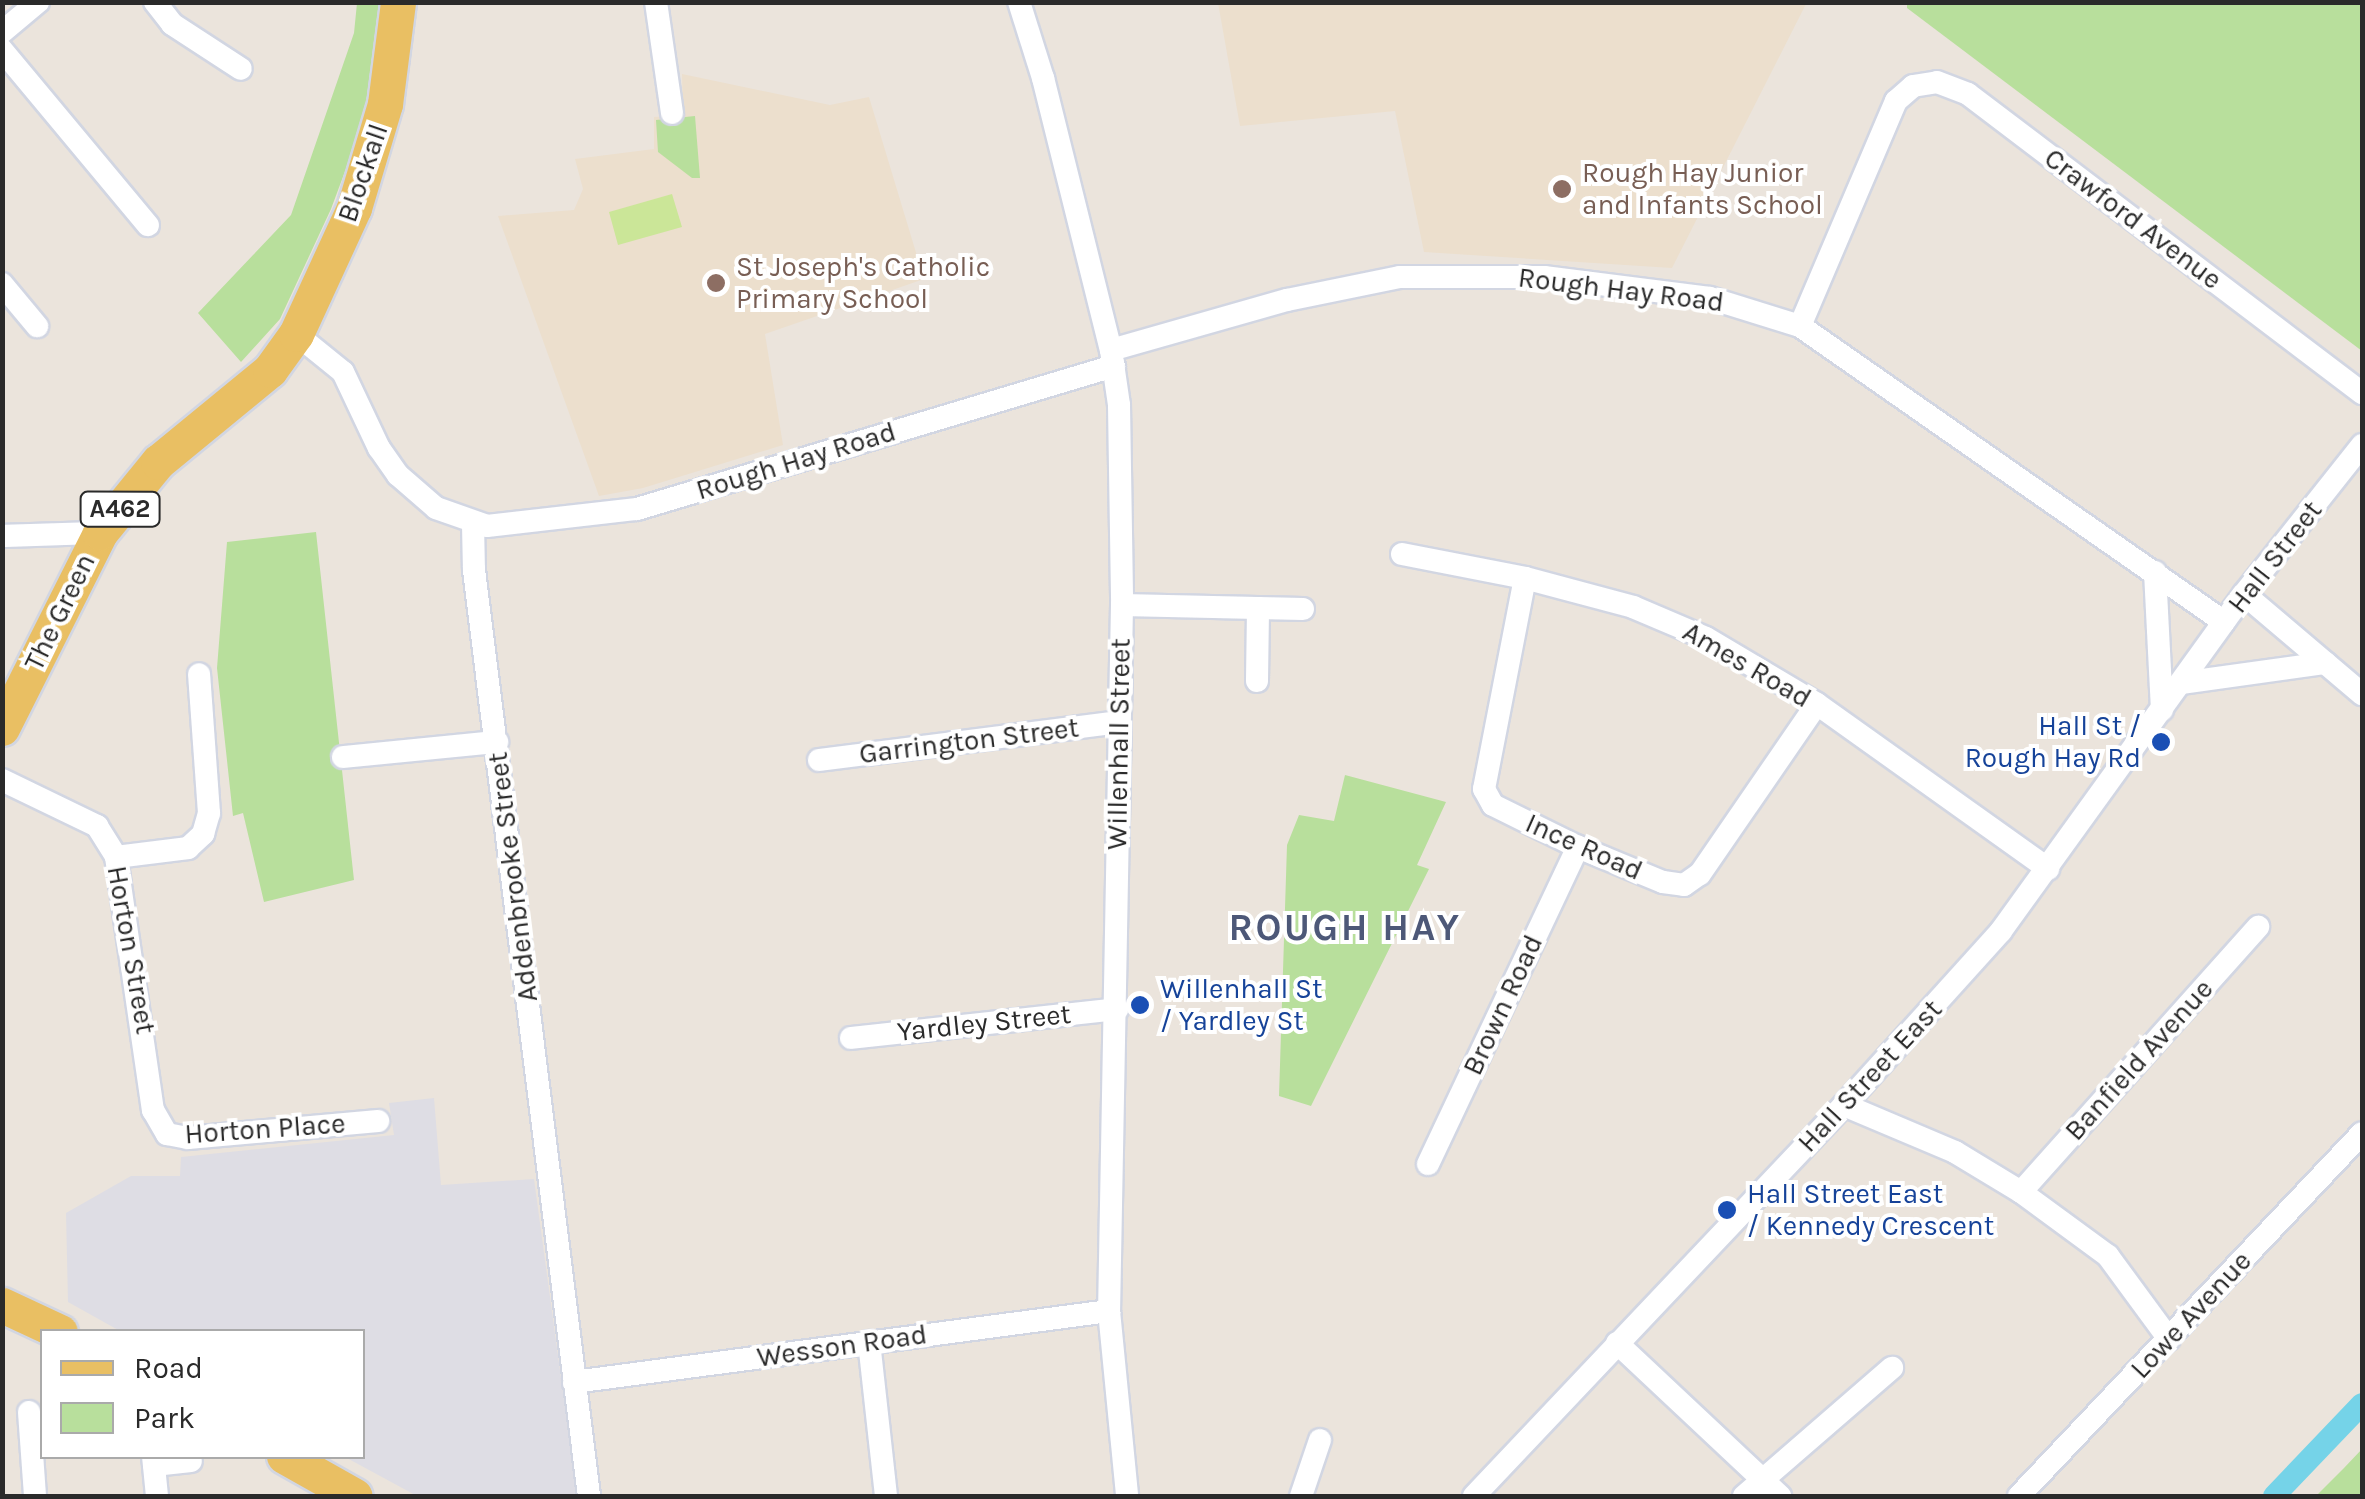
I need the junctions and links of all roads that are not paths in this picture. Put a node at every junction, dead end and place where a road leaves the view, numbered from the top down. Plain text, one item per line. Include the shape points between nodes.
1 (38, 2) edge
2 (155, 2) edge
3 (398, 2) edge
4 (656, 2) edge
5 (1020, 2) edge
6 (2, 32) edge
7 (2, 50) edge
8 (242, 69) dead end
9 (672, 113) dead end
10 (148, 225) dead end
11 (2, 284) edge
12 (37, 326) dead end
13 (1800, 326) junction
14 (296, 334) junction
15 (1112, 358) junction
16 (2362, 393) edge
17 (2362, 445) edge
18 (473, 524) junction
19 (100, 533) junction
20 (2, 536) edge
21 (1402, 554) dead end
22 (2155, 572) junction
23 (1525, 578) junction
24 (2244, 594) junction
25 (1122, 606) junction
26 (1258, 608) junction
27 (1303, 609) dead end
28 (2224, 622) junction
29 (2326, 662) junction
30 (199, 674) dead end
31 (1256, 681) dead end
32 (2181, 683) junction
33 (2362, 694) edge
34 (1817, 704) junction
35 (2162, 710) junction
36 (1119, 722) junction
37 (2, 728) edge
38 (497, 742) junction
39 (343, 757) dead end
40 (818, 760) dead end
41 (2, 780) edge
42 (1578, 847) junction
43 (116, 856) junction
44 (2048, 869) junction
45 (2258, 927) dead end
46 (1117, 1009) junction
47 (851, 1038) dead end
48 (1844, 1105) junction
49 (378, 1120) dead end
50 (158, 1123) joint
51 (2362, 1133) edge
52 (1428, 1164) dead end
53 (2021, 1192) junction
54 (2, 1289) edge
55 (1110, 1311) junction
56 (31, 1317) edge
57 (2169, 1339) junction
58 (869, 1342) junction
59 (1618, 1343) junction
60 (1892, 1368) dead end
61 (574, 1382) junction
62 (29, 1412) dead end
63 (1320, 1440) dead end
64 (289, 1459) edge
65 (154, 1461) edge
66 (191, 1461) dead end
67 (1762, 1479) junction
68 (886, 1495) edge
69 (35, 1496) edge
70 (157, 1496) edge
71 (355, 1496) edge
72 (589, 1496) edge
73 (1127, 1496) edge
74 (1301, 1496) edge
75 (1474, 1496) edge
76 (1744, 1496) edge
77 (1780, 1496) edge
78 (2020, 1496) edge

1 - 6 street
2 - 8 street via 172,24
3 - 14 main road, Blockall / A462 via 385,104 354,208
4 - 9 street
5 - 15 street, Willenhall Street
7 - 10 street
11 - 12 street
13 - 15 street, Rough Hay Road via 1677,292 1444,274 1360,282
13 - 16 street, Crawford Avenue via 1896,101 1913,86 1937,82 1968,94
13 - 22 street, Rough Hay Road
14 - 18 street via 343,372 398,475 436,508
14 - 19 main road, The Green / A462 via 270,370 158,462
15 - 18 street, Rough Hay Road via 636,509 507,526
15 - 25 street, Willenhall Street via 1122,452
17 - 24 street, Hall Street
18 - 38 street, Addenbrooke Street
19 - 20 street
19 - 37 main road, The Green / A462
21 - 23 street, Ames Road
22 - 28 street, Rough Hay Road
22 - 35 street
23 - 34 street, Ames Road via 1682,627
23 - 42 street, Ince Road via 1484,789 1493,804
24 - 28 street, Hall Street
24 - 29 street
25 - 26 street
25 - 36 street, Willenhall Street
26 - 27 street
26 - 31 street
28 - 32 street, Hall Street East
29 - 32 street
29 - 33 street
30 - 43 street via 209,813 202,834 188,848
32 - 35 street, Hall Street East
34 - 42 street, Ince Road via 1700,874 1684,885
34 - 44 street, Ames Road
35 - 44 street, Hall Street East
36 - 40 street, Garrington Street
36 - 46 street, Willenhall Street
38 - 39 street
38 - 61 street, Addenbrooke Street
41 - 43 street, Horton Street via 97,826
42 - 52 street, Brown Road
43 - 50 street, Horton Street
44 - 48 street, Hall Street East via 2002,931
45 - 53 street, Banfield Avenue
46 - 47 street, Yardley Street
46 - 55 street, Willenhall Street
48 - 53 street via 1955,1152
48 - 59 street, Hall Street East
49 - 50 street, Horton Place via 188,1138 166,1134
51 - 57 street, Lowe Avenue
53 - 57 street via 2108,1256
54 - 56 main road
55 - 58 street, Wesson Road
55 - 73 street, Willenhall Street
57 - 78 street, Lowe Avenue
58 - 61 street, Wesson Road
58 - 68 street
59 - 67 street
59 - 75 street, Hall Street East
60 - 67 street
61 - 72 street, Addenbrooke Street
62 - 69 street
63 - 74 street
64 - 71 main road
65 - 66 street
65 - 70 street
67 - 76 street
67 - 77 street

